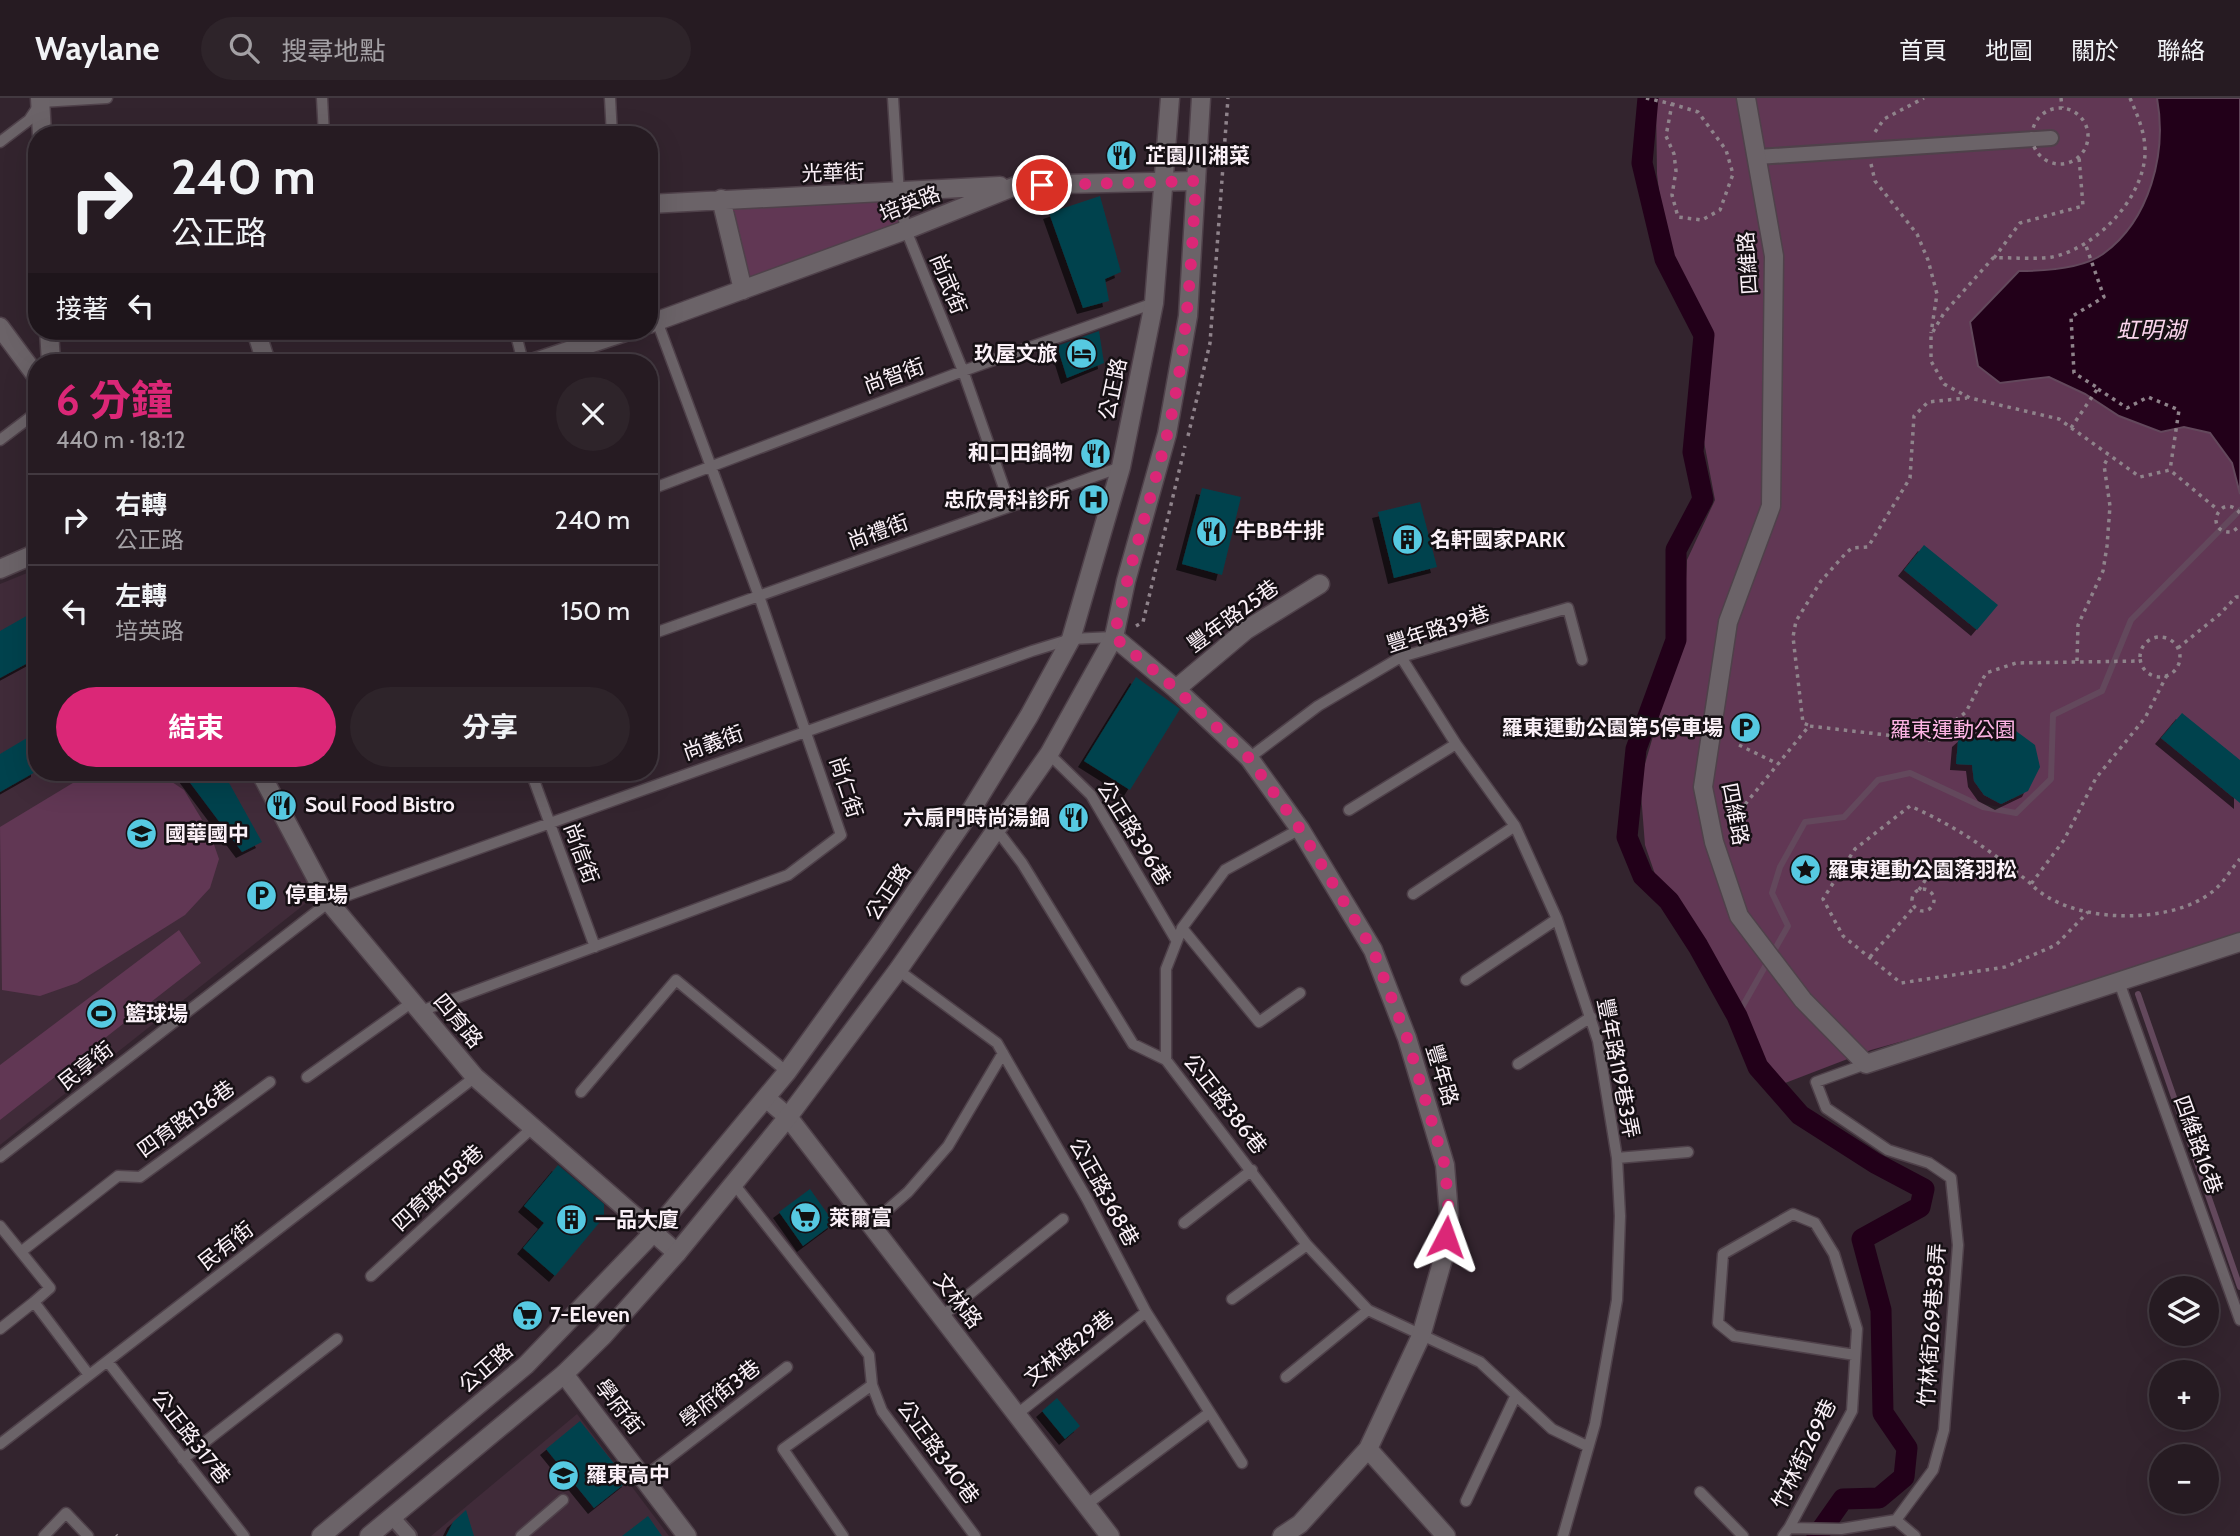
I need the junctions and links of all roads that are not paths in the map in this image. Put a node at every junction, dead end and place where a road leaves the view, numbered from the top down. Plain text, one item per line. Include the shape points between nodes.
1 (107, 98) edge
2 (322, 98) edge
3 (610, 98) edge
4 (893, 98) edge
5 (1170, 98) edge
6 (1201, 98) edge
7 (1746, 98) edge
8 (40, 100) edge
9 (41, 126) edge
10 (324, 126) edge
11 (612, 126) edge
12 (2051, 138) dead end
13 (0, 142) edge
14 (1757, 157) junction
15 (1196, 181) junction
16 (1164, 184) junction
17 (1018, 185) junction
18 (899, 194) junction
19 (721, 199) junction
20 (658, 203) edge
21 (906, 230) junction
22 (743, 290) junction
23 (1154, 303) junction
24 (658, 320) edge
25 (0, 327) edge
26 (658, 334) edge
27 (601, 340) edge
28 (559, 354) edge
29 (28, 365) edge
30 (963, 370) junction
31 (28, 419) edge
32 (0, 440) edge
33 (711, 464) junction
34 (1121, 467) junction
35 (658, 486) edge
36 (1010, 505) junction
37 (28, 557) edge
38 (0, 569) edge
39 (1320, 584) dead end
40 (759, 596) junction
41 (658, 632) edge
42 (1114, 637) junction
43 (1071, 639) junction
44 (1401, 657) junction
45 (1582, 660) dead end
46 (1176, 689) junction
47 (806, 730) junction
48 (1456, 744) junction
49 (1049, 754) junction
50 (1249, 758) junction
51 (268, 781) edge
52 (534, 781) edge
53 (1349, 810) dead end
54 (970, 813) junction
55 (550, 822) junction
56 (1515, 826) junction
57 (1300, 829) junction
58 (997, 830) junction
59 (1413, 894) dead end
60 (329, 902) junction
61 (1557, 919) junction
62 (1182, 928) junction
63 (1176, 940) junction
64 (2240, 942) edge
65 (595, 947) junction
66 (898, 970) junction
67 (1466, 980) dead end
68 (2119, 982) junction
69 (1300, 993) dead end
70 (416, 1007) junction
71 (1591, 1017) junction
72 (1003, 1053) junction
73 (1166, 1060) junction
74 (1518, 1064) dead end
75 (1866, 1064) junction
76 (787, 1072) junction
77 (307, 1077) dead end
78 (475, 1077) junction
79 (270, 1082) dead end
80 (581, 1092) dead end
81 (766, 1098) junction
82 (788, 1117) junction
83 (532, 1128) junction
84 (1688, 1152) dead end
85 (0, 1157) edge
86 (1617, 1158) junction
87 (1252, 1170) junction
88 (734, 1184) junction
89 (1063, 1219) dead end
90 (1184, 1223) dead end
91 (870, 1224) junction
92 (0, 1226) edge
93 (654, 1232) junction
94 (1307, 1245) junction
95 (22, 1251) junction
96 (677, 1253) junction
97 (371, 1276) dead end
98 (1232, 1299) dead end
99 (34, 1302) junction
100 (1368, 1310) junction
101 (1146, 1312) junction
102 (941, 1317) junction
103 (2240, 1320) edge
104 (0, 1329) edge
105 (1421, 1336) junction
106 (337, 1339) dead end
107 (1855, 1355) junction
108 (108, 1362) junction
109 (787, 1367) dead end
110 (564, 1374) junction
111 (89, 1375) junction
112 (1286, 1377) dead end
113 (872, 1385) junction
114 (1515, 1397) junction
115 (1209, 1413) junction
116 (1016, 1415) junction
117 (0, 1444) edge
118 (1587, 1446) junction
119 (1368, 1449) junction
120 (183, 1460) junction
121 (1242, 1463) dead end
122 (644, 1477) junction
123 (1700, 1492) dead end
124 (372, 1494) junction
125 (563, 1500) dead end
126 (1466, 1501) dead end
127 (1086, 1505) junction
128 (392, 1517) junction
129 (1896, 1520) junction
130 (1791, 1531) edge
131 (1568, 1534) edge
132 (44, 1536) edge
133 (88, 1536) edge
134 (244, 1536) edge
135 (321, 1536) edge
136 (369, 1536) edge
137 (409, 1536) edge
138 (521, 1536) edge
139 (687, 1536) edge
140 (844, 1536) edge
141 (975, 1536) edge
142 (1110, 1536) edge
143 (1282, 1536) edge
144 (1446, 1536) edge
145 (1743, 1536) edge
146 (1914, 1536) edge

1 - 8 lane
2 - 10 lane
3 - 11 lane
4 - 18 lane, 尚武街
5 - 16 street, 公正路
6 - 15 street
7 - 14 street, 四維路
8 - 9 street
8 - 13 lane via 29,120
12 - 14 street
14 - 75 street, 四維路 via 1774,256 1771,506 1728,622 1703,787 1714,842 1739,916 1802,1000
15 - 16 street, 培英路
15 - 42 street via 1188,316 1167,434
16 - 17 street, 培英路
16 - 23 street, 公正路
17 - 18 street, 光華街
17 - 21 street, 培英路
18 - 19 street, 光華街
18 - 21 lane, 尚武街
19 - 20 street, 光華街
19 - 22 street
21 - 22 street, 培英路
21 - 30 lane, 尚武街
22 - 24 street, 培英路
23 - 30 lane, 尚智街
23 - 34 street, 公正路
25 - 29 street
26 - 33 lane, 尚仁街
27 - 28 street
30 - 33 lane, 尚智街
30 - 36 lane, 尚武街
31 - 32 lane
33 - 35 lane, 尚智街
33 - 40 lane, 尚仁街
34 - 36 lane, 尚禮街
34 - 43 street, 公正路
36 - 40 lane, 尚禮街
37 - 38 street
39 - 46 street, 豐年路25巷 via 1246,630
40 - 41 lane, 尚禮街
40 - 47 lane, 尚仁街
42 - 43 lane, 尚義街
42 - 46 street, 豐年路
42 - 49 street
43 - 47 lane, 尚義街
43 - 54 street, 公正路
44 - 45 lane, 豐年路39巷 via 1567,608
44 - 48 lane, 豐年路119巷3弄
44 - 50 lane, 豐年路39巷 via 1318,706
46 - 50 street, 豐年路
47 - 55 lane, 尚義街
47 - 65 lane, 尚仁街 via 841,835 788,875
48 - 53 lane
48 - 56 lane, 豐年路119巷3弄
49 - 58 street
49 - 63 lane, 公正路396巷 via 1091,795
50 - 57 street, 豐年路
51 - 60 street, 四育路
52 - 55 lane, 尚信街
54 - 58 lane, 公正路386巷
54 - 76 street, 公正路
55 - 60 lane, 尚義街
55 - 65 lane, 尚信街
56 - 59 lane
56 - 61 lane, 豐年路119巷3弄
57 - 62 lane via 1225,870
57 - 105 street, 豐年路 via 1373,950 1407,1038 1445,1166 1448,1226
58 - 66 street
58 - 73 lane, 公正路386巷 via 1133,1044
60 - 70 street, 四育路
60 - 85 lane, 民享街
61 - 67 lane
61 - 71 lane, 豐年路119巷3弄
62 - 63 lane
62 - 69 lane via 1259,1022
63 - 73 lane via 1166,969
64 - 68 street
65 - 70 lane, 尚仁街
66 - 72 lane, 公正路368巷 via 997,1043
66 - 82 street
68 - 75 street
68 - 103 lane, 四維路16巷
70 - 77 lane
70 - 78 street, 四育路
71 - 74 lane
71 - 86 lane, 豐年路119巷3弄
72 - 91 lane via 948,1146 908,1192
72 - 101 lane, 公正路368巷
73 - 87 lane, 公正路386巷
75 - 129 lane, 竹林街269巷38弄 via 1815,1082 1826,1108 1888,1150 1928,1163 1951,1178 1958,1245 1944,1430 1933,1470
76 - 80 lane via 676,980
76 - 81 street, 公正路
78 - 83 street, 四育路
78 - 108 lane, 民有街
79 - 95 lane, 四育路136巷 via 140,1177 118,1176
81 - 82 street, 文林路
81 - 93 street, 公正路
82 - 88 street
82 - 91 street, 文林路
83 - 93 street, 四育路
83 - 97 lane, 四育路158巷
84 - 86 lane
86 - 118 lane, 豐年路119巷3弄 via 1617,1300
87 - 90 lane
87 - 94 lane, 公正路386巷
88 - 96 street
88 - 113 lane, 公正路340巷 via 869,1355
89 - 102 lane
91 - 102 street, 文林路
92 - 95 lane
93 - 96 street, 四育路
93 - 124 street, 公正路 via 526,1364
94 - 98 lane
94 - 100 lane, 公正路386巷
95 - 99 lane via 50,1288
96 - 110 street
99 - 104 lane
99 - 111 lane
100 - 105 lane, 公正路386巷
100 - 112 lane
101 - 115 lane, 公正路368巷
101 - 116 lane, 文林路29巷
102 - 116 street, 文林路
105 - 114 lane, 公正路386巷 via 1480,1362
105 - 119 street, 豐年路
106 - 120 lane
107 - 107 lane, 竹林街269巷 via 1857,1329 1834,1254 1815,1223 1793,1214 1723,1254 1718,1323 1734,1336
107 - 130 lane, 竹林街269巷 via 1852,1411
108 - 111 lane, 民有街
108 - 120 lane, 公正路317巷
109 - 122 lane, 學府街3巷
110 - 122 street, 學府街
110 - 128 street
111 - 117 lane, 民有街
113 - 140 lane via 783,1449
113 - 141 lane, 公正路340巷 via 881,1411
114 - 118 lane, 公正路386巷 via 1552,1429
114 - 126 lane
115 - 121 lane, 公正路368巷
115 - 127 lane
116 - 127 street, 文林路
118 - 131 lane, 豐年路119巷3弄
119 - 143 street, 豐年路 via 1300,1524
119 - 144 street
120 - 134 lane, 公正路317巷
122 - 139 street, 學府街
123 - 145 lane
124 - 128 street
124 - 135 street, 公正路
125 - 138 lane
127 - 142 street, 文林路
128 - 136 street
128 - 137 street
129 - 130 lane
129 - 146 lane
132 - 133 lane via 66,1513

